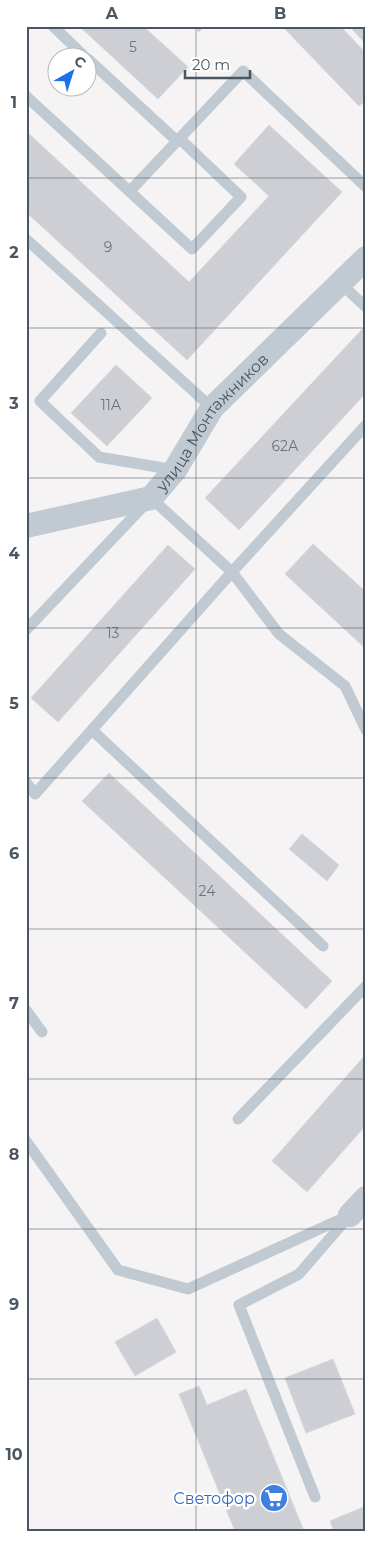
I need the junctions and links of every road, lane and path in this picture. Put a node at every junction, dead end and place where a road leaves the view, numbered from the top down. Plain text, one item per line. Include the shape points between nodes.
1 (53, 26) edge
2 (76, 48) edge
3 (98, 68) edge
4 (26, 96) edge
5 (178, 140) junction
6 (366, 187) edge
7 (130, 191) junction
8 (26, 239) edge
9 (366, 258) edge
10 (340, 283) junction
11 (366, 307) edge
12 (101, 333) dead end
13 (212, 408) junction
14 (366, 426) edge
15 (175, 470) junction
16 (151, 498) junction
17 (26, 526) edge
18 (232, 572) junction
19 (26, 630) edge
20 (92, 730) junction
21 (366, 730) edge
22 (26, 782) edge
23 (322, 946) dead end
24 (366, 986) edge
25 (26, 1010) edge
26 (42, 1032) dead end
27 (238, 1119) dead end
28 (26, 1141) edge
29 (366, 1198) edge
30 (350, 1215) junction
31 (315, 1497) dead end

1 - 2 lane
3 - 5 lane
4 - 7 lane
5 - 6 lane via 243,71
5 - 7 lane
5 - 7 lane via 241,197 192,249
8 - 13 lane
9 - 10 street, улица Монтажников
10 - 11 lane
10 - 13 street, улица Монтажников
12 - 15 lane via 40,401 99,457
13 - 15 street, улица Монтажников
14 - 18 lane
15 - 16 street, улица Монтажников
16 - 17 street, улица Монтажников
16 - 18 lane
16 - 19 lane
18 - 20 lane
18 - 21 lane via 279,634 345,686
20 - 22 lane via 35,794
20 - 23 lane
24 - 27 lane
25 - 26 lane
28 - 30 lane via 118,1270 188,1289
29 - 30 street
30 - 31 lane via 300,1274 239,1304

